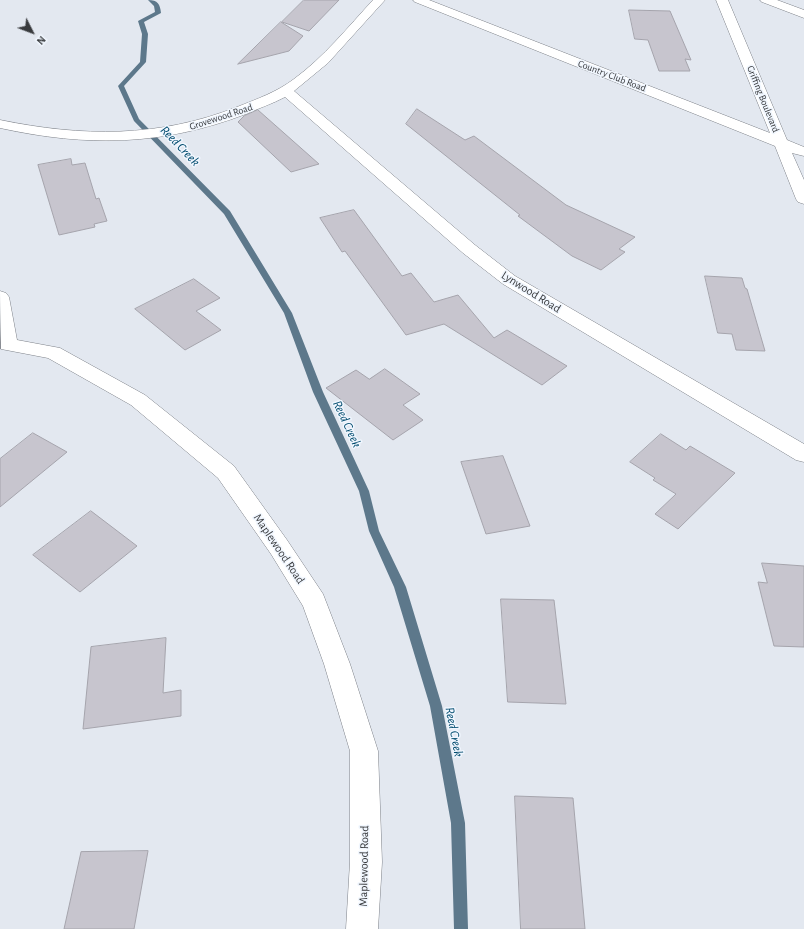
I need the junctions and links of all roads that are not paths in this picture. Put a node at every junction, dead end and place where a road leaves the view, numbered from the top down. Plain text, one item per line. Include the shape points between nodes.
1 (379, 0) edge
2 (419, 0) edge
3 (722, 0) edge
4 (766, 0) edge
5 (804, 14) edge
6 (286, 91) junction
7 (0, 124) edge
8 (781, 143) junction
9 (804, 152) edge
10 (804, 199) edge
11 (0, 297) edge
12 (4, 348) edge
13 (804, 454) edge
14 (362, 929) edge

1 - 6 street, Grovewood Road via 317,66
2 - 8 street, Country Club Road
3 - 8 street, Griffing Boulevard
4 - 5 street
6 - 7 street, Grovewood Road via 233,115 170,132 137,137 94,137 28,131
6 - 13 street, Lynwood Road via 469,249 509,280
8 - 9 street, Country Club Road
8 - 10 street, Griffing Boulevard
11 - 12 street, Maplewood Road
12 - 14 street, Maplewood Road via 53,353 138,400 226,472 279,546 314,602 337,664 364,751 366,862

